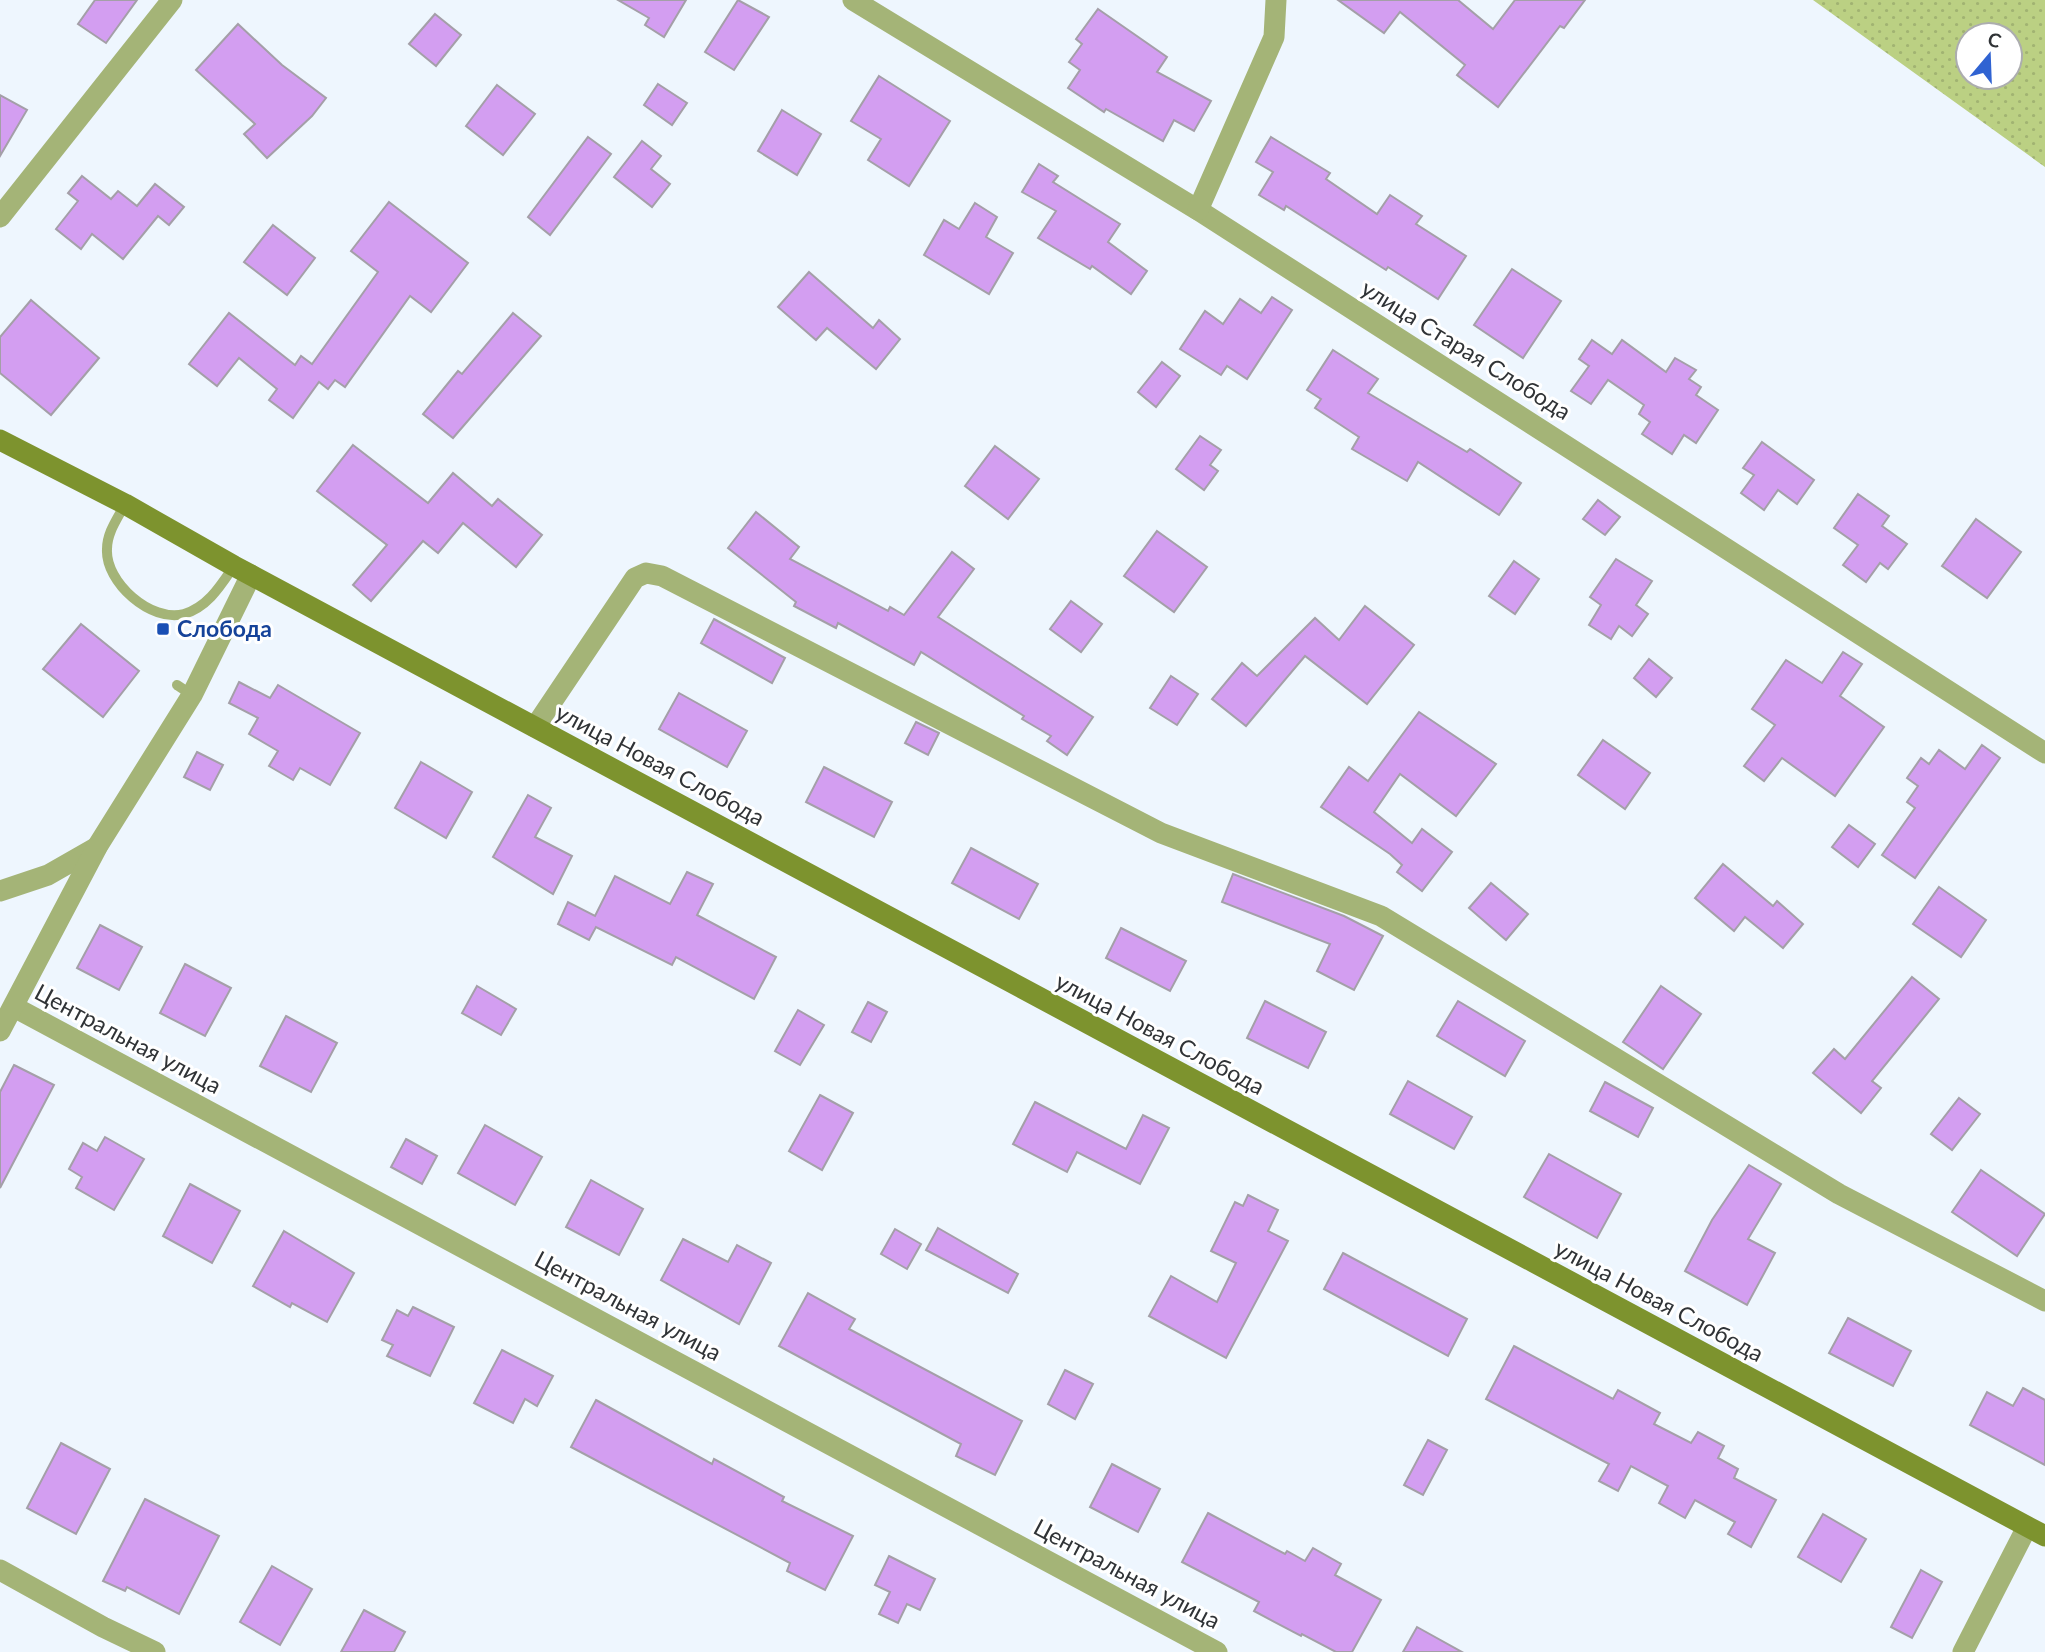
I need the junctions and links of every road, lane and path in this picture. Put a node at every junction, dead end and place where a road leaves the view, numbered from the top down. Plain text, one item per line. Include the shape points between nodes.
1 (172, 0) edge
2 (853, 0) edge
3 (1276, 0) edge
4 (1198, 210) junction
5 (0, 217) edge
6 (0, 440) edge
7 (125, 504) junction
8 (242, 571) junction
9 (535, 727) junction
10 (2045, 753) edge
11 (97, 847) junction
12 (0, 891) edge
13 (14, 1007) junction
14 (0, 1031) edge
15 (2045, 1301) edge
16 (2036, 1531) edge
17 (0, 1570) edge
18 (155, 1652) edge
19 (1217, 1652) edge
20 (1963, 1652) edge

1 - 5 street
2 - 4 street, улица Старая Слобода
3 - 4 street via 1274,37
4 - 10 street, улица Старая Слобода
6 - 7 street
7 - 8 street, улица Новая Слобода
7 - 8 lane via 111,531 107,549 110,568 121,589 154,611 184,614 214,597
8 - 9 street, улица Новая Слобода
8 - 11 street via 184,690
9 - 15 street via 635,578 646,573 662,576 1161,833 1381,916 1839,1194
9 - 16 street, улица Новая Слобода
11 - 12 street via 48,875
11 - 13 street
13 - 14 street
13 - 19 street, Центральная улица
16 - 20 street
17 - 18 street

